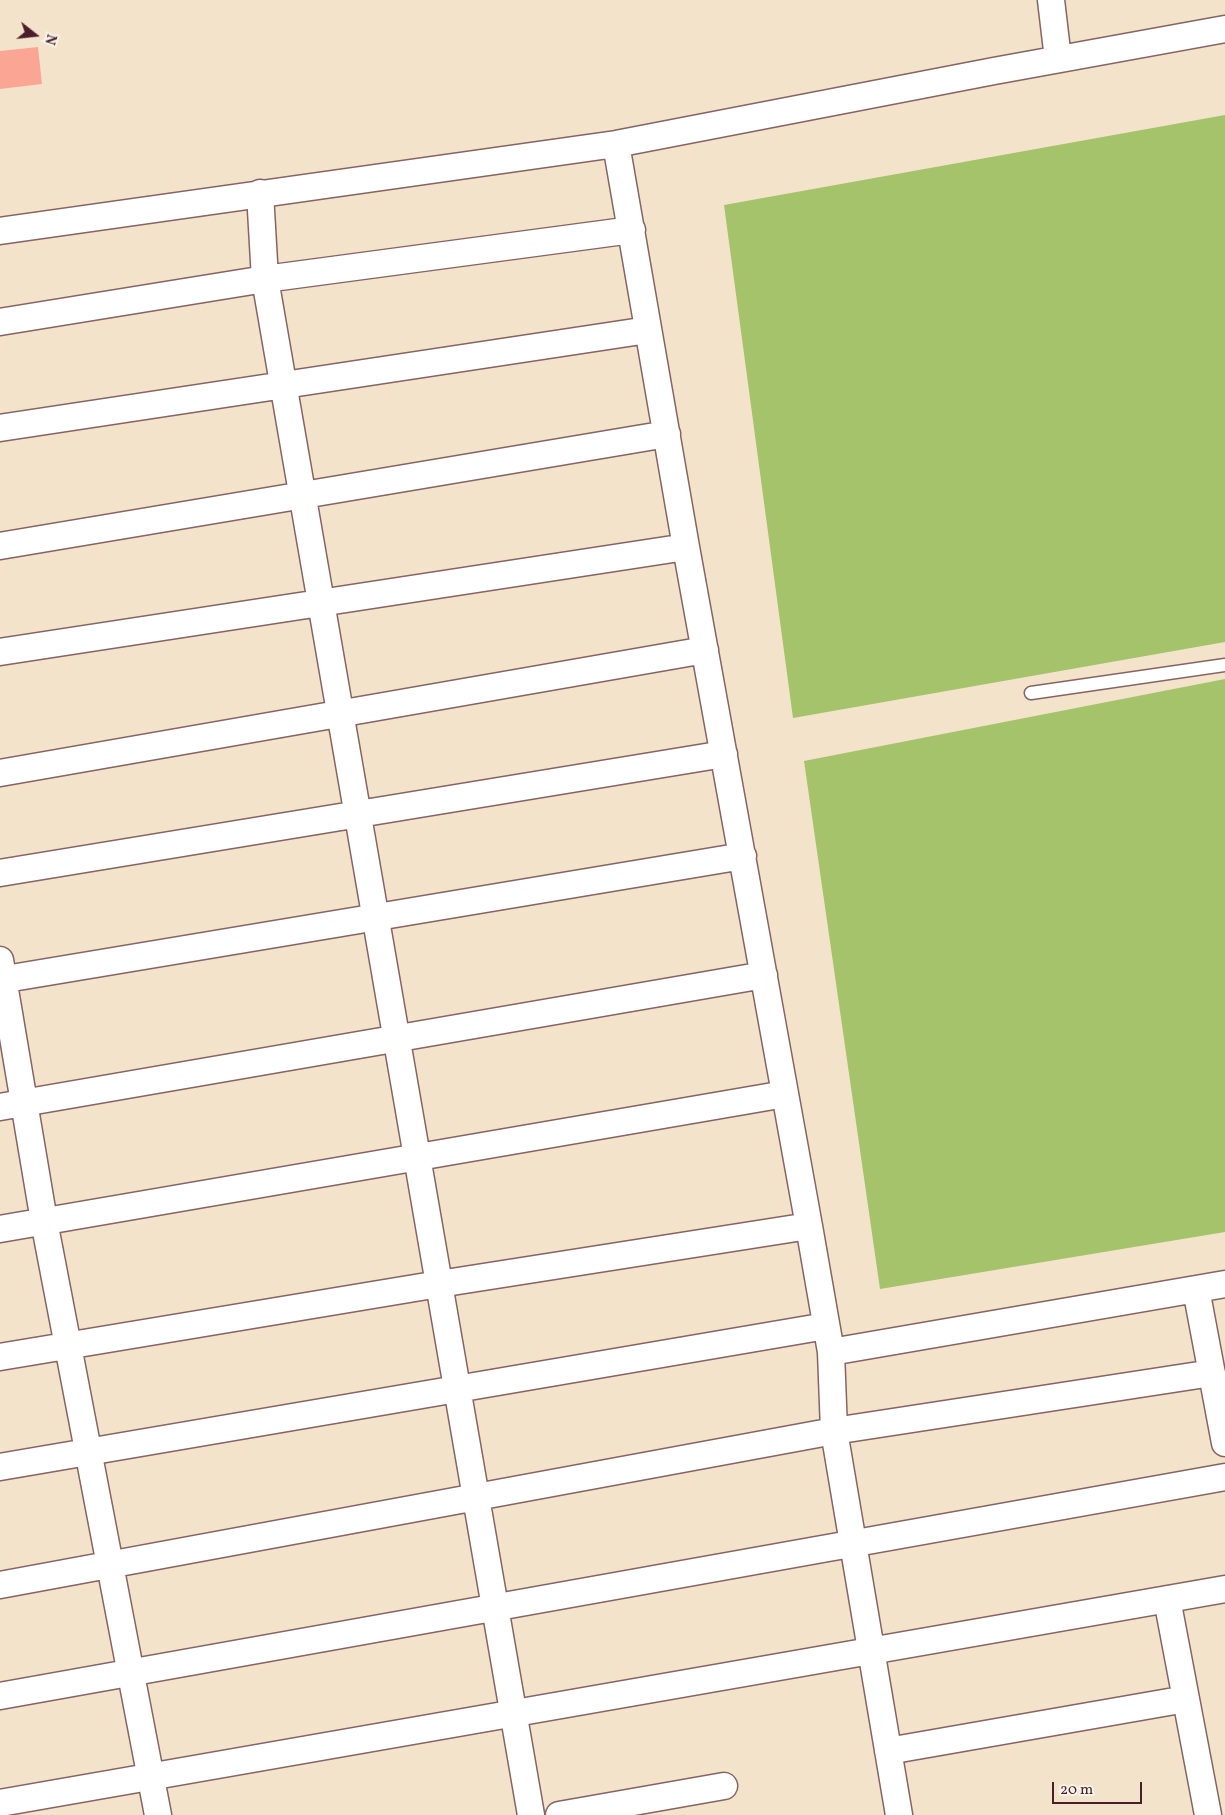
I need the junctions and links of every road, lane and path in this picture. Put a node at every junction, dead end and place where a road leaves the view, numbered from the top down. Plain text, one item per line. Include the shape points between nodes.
1 (1051, 0) edge
2 (1225, 29) edge
3 (1058, 59) junction
4 (616, 144) junction
5 (260, 193) junction
6 (632, 230) junction
7 (0, 231) edge
8 (265, 279) junction
9 (0, 322) edge
10 (648, 330) junction
11 (284, 385) junction
12 (0, 428) edge
13 (666, 434) junction
14 (303, 494) junction
15 (0, 546) edge
16 (686, 546) junction
17 (321, 602) junction
18 (705, 650) junction
19 (0, 652) edge
20 (1225, 665) edge
21 (1031, 693) dead end
22 (340, 712) junction
23 (724, 754) junction
24 (0, 773) edge
25 (358, 813) junction
26 (743, 856) junction
27 (0, 873) edge
28 (376, 916) junction
29 (1, 973) edge
30 (764, 975) junction
31 (397, 1037) junction
32 (785, 1094) junction
33 (12, 1105) edge
34 (417, 1156) junction
35 (44, 1221) junction
36 (809, 1226) junction
37 (0, 1229) edge
38 (439, 1284) junction
39 (1225, 1284) edge
40 (1196, 1289) junction
41 (826, 1326) junction
42 (67, 1345) junction
43 (830, 1352) junction
44 (0, 1357) edge
45 (1212, 1373) junction
46 (457, 1388) junction
47 (834, 1431) junction
48 (1225, 1443) edge
49 (88, 1452) junction
50 (0, 1467) edge
51 (1225, 1477) edge
52 (476, 1497) junction
53 (853, 1544) junction
54 (110, 1565) junction
55 (0, 1585) edge
56 (1225, 1589) edge
57 (1167, 1599) junction
58 (495, 1608) junction
59 (871, 1651) junction
60 (130, 1673) junction
61 (0, 1696) edge
62 (1186, 1699) junction
63 (513, 1713) junction
64 (888, 1751) junction
65 (151, 1777) junction
66 (724, 1786) dead end
67 (0, 1803) edge
68 (158, 1815) edge
69 (531, 1815) edge
70 (559, 1815) edge
71 (899, 1815) edge
72 (1208, 1815) edge

1 - 3 street
2 - 3 street
3 - 4 street
4 - 5 street
4 - 6 street
5 - 7 street
5 - 8 street
6 - 8 street
6 - 10 street
8 - 9 street
8 - 11 street
10 - 11 street
10 - 13 street
11 - 12 street
11 - 14 street
13 - 14 street
13 - 16 street
14 - 15 street
14 - 17 street
16 - 17 street
16 - 18 street
17 - 19 street
17 - 22 street
18 - 22 street
18 - 23 street
20 - 21 lane
22 - 24 street
22 - 25 street
23 - 25 street
23 - 26 street
25 - 27 street
25 - 28 street
26 - 28 street
26 - 30 street
28 - 29 street
28 - 31 street
29 - 33 street
30 - 31 street
30 - 32 street
31 - 33 street
31 - 34 street
32 - 34 street
32 - 36 street
33 - 35 street
34 - 35 street
34 - 38 street
35 - 37 street
35 - 42 street
36 - 38 street
36 - 41 street
38 - 42 street
38 - 46 street
39 - 40 street
40 - 43 street
40 - 45 street
41 - 43 street
41 - 46 street
42 - 44 street
42 - 49 street
43 - 47 street
45 - 47 street
45 - 48 street
46 - 49 street
46 - 52 street
47 - 52 street
47 - 53 street
49 - 50 street
49 - 54 street
51 - 53 street
52 - 54 street
52 - 58 street
53 - 58 street
53 - 59 street
54 - 55 street
54 - 60 street
56 - 57 street
57 - 59 street
57 - 62 street
58 - 60 street
58 - 63 street
59 - 63 street
59 - 64 street
60 - 61 street
60 - 65 street
62 - 64 street
62 - 72 street
63 - 65 street
63 - 69 street
64 - 71 street
65 - 67 street
65 - 68 street
66 - 70 street

